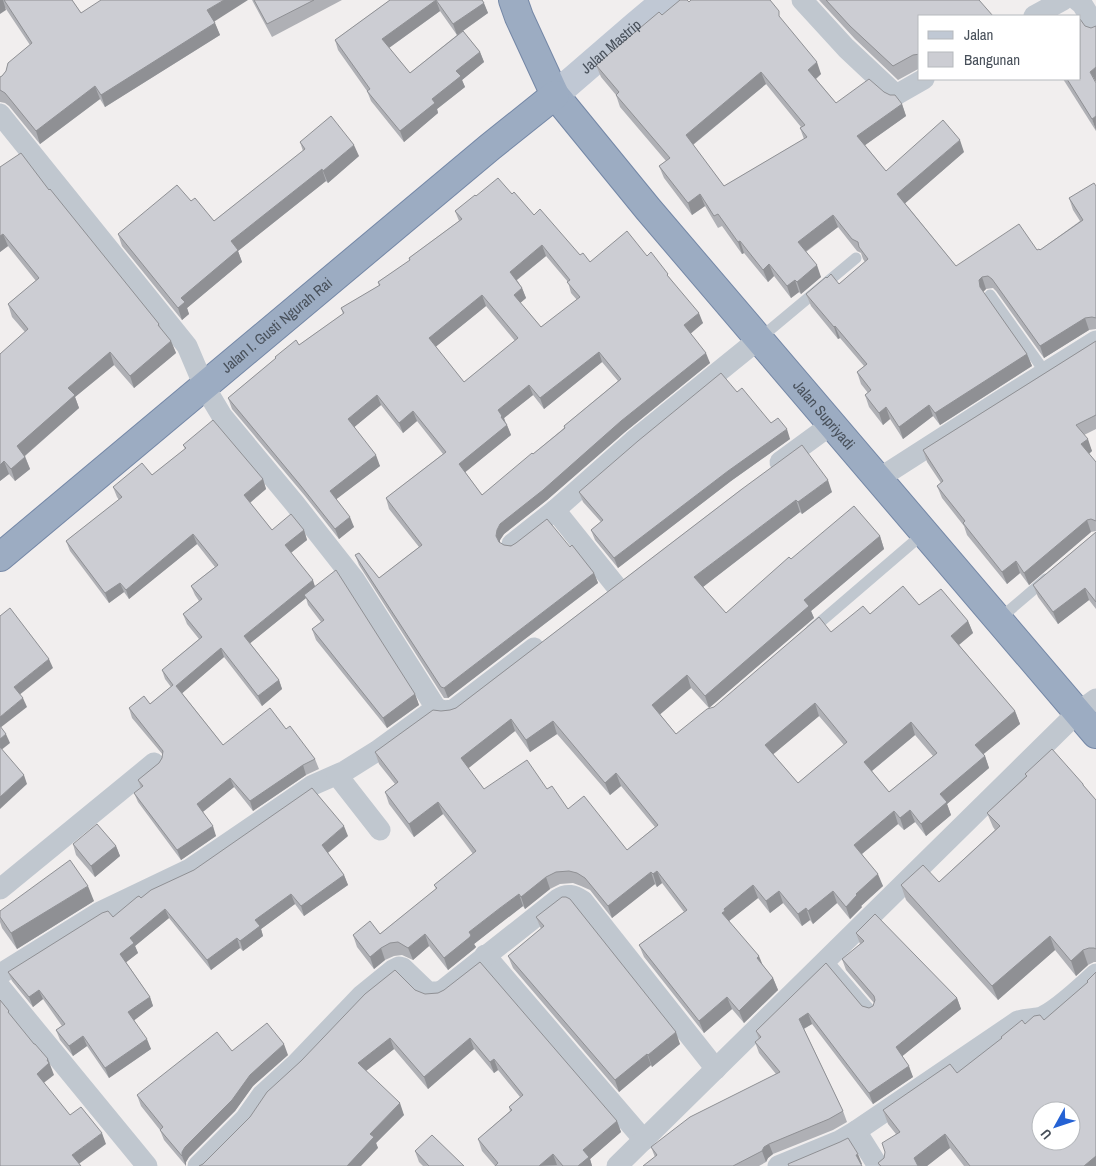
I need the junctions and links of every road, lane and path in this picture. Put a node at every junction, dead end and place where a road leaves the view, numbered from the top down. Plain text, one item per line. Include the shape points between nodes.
1 (512, 0) edge
2 (666, 0) edge
3 (802, 0) edge
4 (1063, 0) edge
5 (1077, 0) edge
6 (1036, 15) edge
7 (1096, 27) edge
8 (922, 80) edge
9 (555, 95) junction
10 (0, 114) edge
11 (856, 258) edge
12 (990, 295) dead end
13 (759, 339) junction
14 (1096, 342) edge
15 (1045, 372) junction
16 (204, 386) junction
17 (832, 424) junction
18 (762, 475) edge
19 (878, 479) junction
20 (555, 510) junction
21 (924, 532) junction
22 (512, 544) edge
23 (0, 557) edge
24 (1052, 574) edge
25 (616, 586) edge
26 (998, 620) junction
27 (804, 636) edge
28 (546, 639) edge
29 (1087, 705) edge
30 (436, 708) junction
31 (1096, 734) edge
32 (154, 763) dead end
33 (336, 775) junction
34 (380, 830) dead end
35 (0, 889) edge
36 (485, 956) junction
37 (827, 960) junction
38 (0, 974) edge
39 (1096, 974) edge
40 (0, 987) edge
41 (872, 1012) edge
42 (716, 1069) junction
43 (856, 1131) junction
44 (644, 1140) junction
45 (148, 1166) edge
46 (198, 1166) edge
47 (617, 1166) edge
48 (778, 1166) edge
49 (878, 1166) edge

1 - 9 highway, Jalan Supriyadi
2 - 9 main road, Jalan Mastrip
3 - 8 street via 896,95
4 - 6 street
5 - 7 street
9 - 13 highway, Jalan Supriyadi
9 - 16 highway, Jalan I. Gusti Ngurah Rai
10 - 16 street via 21,154 186,346
11 - 13 lane
12 - 15 lane
13 - 17 highway, Jalan Supriyadi
13 - 20 street via 633,441
14 - 15 street
15 - 19 street
16 - 23 highway, Jalan I. Gusti Ngurah Rai
16 - 30 street via 222,416 354,579
17 - 18 street
17 - 19 highway, Jalan Supriyadi
19 - 21 highway, Jalan Supriyadi
20 - 22 street
20 - 25 street
21 - 26 highway, Jalan Supriyadi
21 - 27 lane
24 - 26 lane
26 - 29 highway, Jalan Supriyadi
28 - 30 street via 453,710
29 - 31 highway, Jalan Supriyadi
29 - 37 street
30 - 33 street via 377,751
32 - 35 street
33 - 34 street
33 - 38 street via 313,785 190,869 100,912
36 - 42 street via 558,899 577,896
36 - 44 street
36 - 46 street via 438,992 428,992 402,968 393,970 361,996 296,1064 262,1094 245,1119
37 - 41 lane
37 - 42 street
39 - 43 street via 1052,1012 1039,1018 1018,1020
40 - 45 street
42 - 44 street
43 - 48 street
43 - 49 street
44 - 47 street

